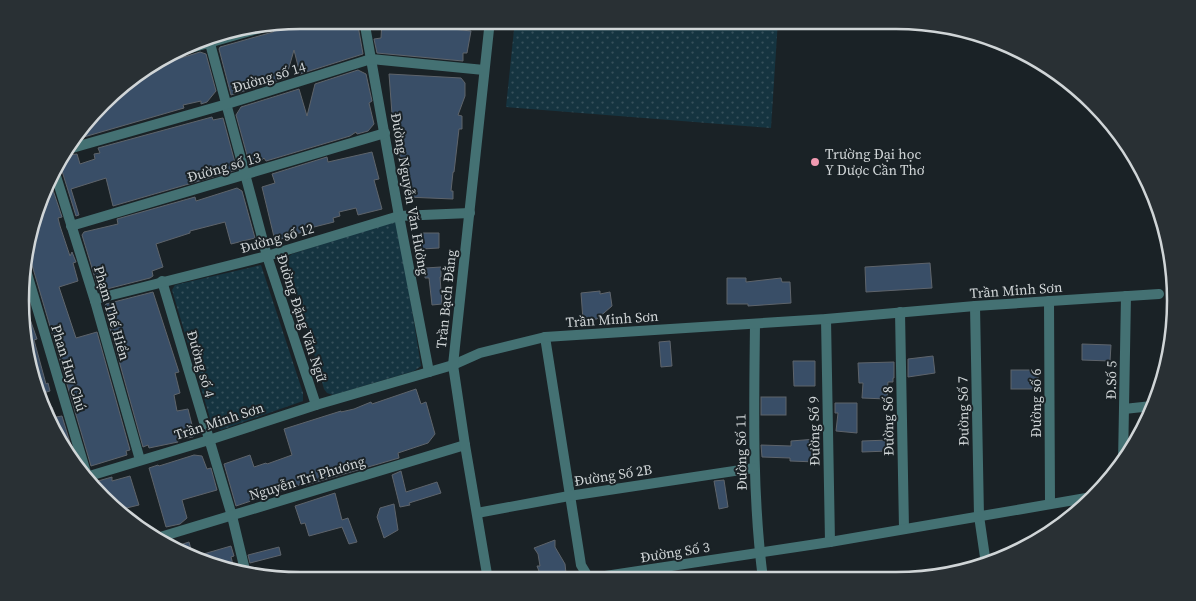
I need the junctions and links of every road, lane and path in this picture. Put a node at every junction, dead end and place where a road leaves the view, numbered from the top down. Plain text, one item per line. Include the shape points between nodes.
1 (366, 29) edge
2 (489, 29) edge
3 (210, 44) edge
4 (371, 59) junction
5 (484, 70) junction
6 (226, 104) junction
7 (385, 133) junction
8 (77, 146) edge
9 (245, 176) junction
10 (58, 179) edge
11 (470, 213) junction
12 (399, 216) junction
13 (71, 226) junction
14 (267, 256) junction
15 (29, 281) edge
16 (162, 281) junction
17 (1159, 294) dead end
18 (1126, 296) junction
19 (95, 301) junction
20 (1049, 301) junction
21 (975, 306) junction
22 (900, 312) junction
23 (826, 319) junction
24 (755, 324) junction
25 (545, 338) junction
26 (453, 365) junction
27 (429, 372) junction
28 (316, 405) junction
29 (1146, 407) edge
30 (1124, 409) junction
31 (209, 440) junction
32 (465, 445) junction
33 (1123, 448) edge
34 (140, 460) junction
35 (83, 463) edge
36 (754, 468) junction
37 (92, 475) edge
38 (569, 496) junction
39 (1082, 499) edge
40 (1050, 504) junction
41 (477, 513) junction
42 (232, 516) junction
43 (979, 516) junction
44 (904, 529) junction
45 (165, 536) edge
46 (830, 542) junction
47 (759, 552) junction
48 (985, 557) edge
49 (244, 566) edge
50 (487, 572) edge
51 (585, 572) edge
52 (631, 572) edge
53 (762, 572) edge

1 - 4 street, Đường Nguyễn Văn Hưởng
2 - 5 street, Trần Bạch Đằng
3 - 6 street, Đường Đặng Văn Ngữ
4 - 5 street, Đường số 14
4 - 6 street, Đường số 14
4 - 7 street, Đường Nguyễn Văn Hưởng
5 - 11 street, Trần Bạch Đằng
6 - 8 street, Đường số 14
6 - 9 street, Đường Đặng Văn Ngữ
7 - 9 street, Đường số 13
7 - 12 street, Đường Nguyễn Văn Hưởng
9 - 13 street, Đường số 13
9 - 14 street, Đường Đặng Văn Ngữ
10 - 13 street, Phạm Thế Hiển
11 - 12 street, Đường số 12
11 - 26 street, Trần Bạch Đằng
12 - 14 street, Đường số 12
12 - 27 street, Đường Nguyễn Văn Hưởng
13 - 19 street, Phạm Thế Hiển
14 - 16 street, Đường số 12
14 - 28 street, Đường Đặng Văn Ngữ
15 - 35 street, Phan Huy Chú
16 - 19 street, Đường số 12
16 - 31 street, Đường số 4
17 - 18 street, Trần Minh Sơn
18 - 20 street, Trần Minh Sơn
18 - 30 street, Đ.Số 5
19 - 34 street, Phạm Thế Hiển
20 - 21 street, Trần Minh Sơn
20 - 40 street, Đường số 6
21 - 22 street, Trần Minh Sơn
21 - 43 street, Đường Số 7
22 - 23 street, Trần Minh Sơn
22 - 44 street, Đường Số 8
23 - 24 street, Trần Minh Sơn
23 - 46 street, Đường Số 9
24 - 25 street, Trần Minh Sơn
24 - 36 street, Đường Số 11
25 - 26 street, Trần Minh Sơn via 480,353
25 - 38 street
26 - 27 street, Trần Minh Sơn
26 - 32 street, Trần Bạch Đằng
27 - 28 street, Trần Minh Sơn
28 - 31 street, Trần Minh Sơn
29 - 30 street
30 - 33 street, Đ.Số 5
31 - 34 street, Trần Minh Sơn
31 - 42 street, Đường số 4
32 - 41 street, Trần Bạch Đằng
32 - 42 street, Nguyễn Tri Phương
34 - 37 street, Trần Minh Sơn
36 - 38 street, Đường Số 2B
36 - 47 street, Đường Số 11
38 - 41 street, Đường Số 2B
38 - 51 street, Đường Số 3 via 581,565
39 - 40 street
40 - 43 street
41 - 50 street, Trần Bạch Đằng
42 - 45 street, Nguyễn Tri Phương
42 - 49 street, Đường số 4
43 - 44 street
43 - 48 street, Đường Số 7
44 - 46 street
46 - 47 street
47 - 52 street, Đường Số 3
47 - 53 street, Đường Số 11

